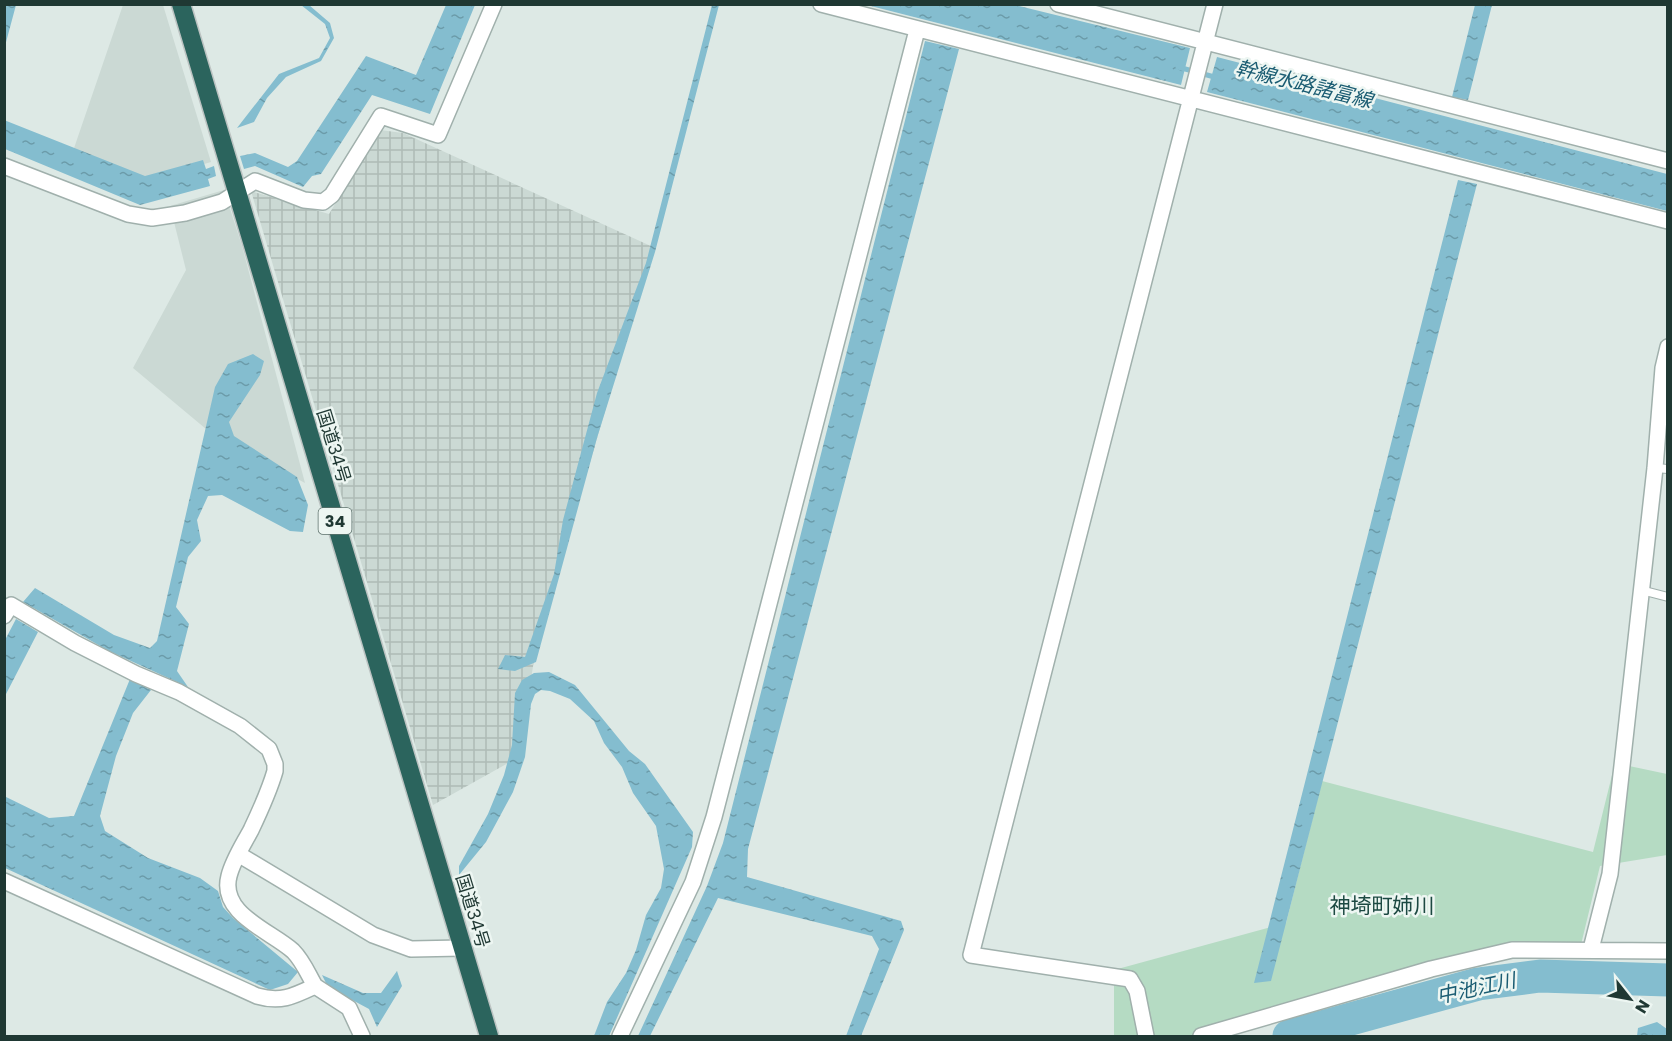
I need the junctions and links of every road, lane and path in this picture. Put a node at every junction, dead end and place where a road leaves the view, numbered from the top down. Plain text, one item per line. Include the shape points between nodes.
1 (181, 4) edge
2 (494, 4) edge
3 (821, 4) edge
4 (1058, 4) edge
5 (1215, 4) edge
6 (918, 30) junction
7 (1206, 41) junction
8 (1190, 98) junction
9 (1668, 161) edge
10 (4, 166) edge
11 (236, 192) junction
12 (1668, 221) edge
13 (1668, 347) edge
14 (1661, 468) edge
15 (1641, 590) junction
16 (1668, 597) edge
17 (4, 616) edge
18 (238, 854) junction
19 (4, 881) edge
20 (462, 948) junction
21 (1591, 949) junction
22 (1668, 951) edge
23 (315, 986) junction
24 (362, 1036) edge
25 (489, 1036) edge
26 (620, 1036) edge
27 (1146, 1036) edge
28 (1201, 1036) edge

1 - 11 highway, 国道34号 / 34
2 - 11 street via 438,135 381,116 332,195 323,202 304,200 255,181
3 - 6 street
4 - 7 street
5 - 7 street
6 - 8 street
6 - 26 street via 714,817 693,882
7 - 8 street
7 - 9 street
8 - 12 street
8 - 27 street via 970,955 1130,979 1137,991
10 - 11 street via 128,214 152,218 222,202
11 - 20 highway, 国道34号 / 34
13 - 14 street via 1663,368
14 - 15 street
15 - 16 lane
15 - 21 street via 1610,874
17 - 18 street via 11,605 75,643 240,726 269,749 275,764 270,788
18 - 20 street via 373,935 411,949
18 - 23 street via 229,877 228,894 237,909 293,951
19 - 23 street via 257,996 280,1000
20 - 25 highway, 国道34号 / 34
21 - 22 street
21 - 28 street via 1512,950 1431,969
23 - 24 street via 349,1008

